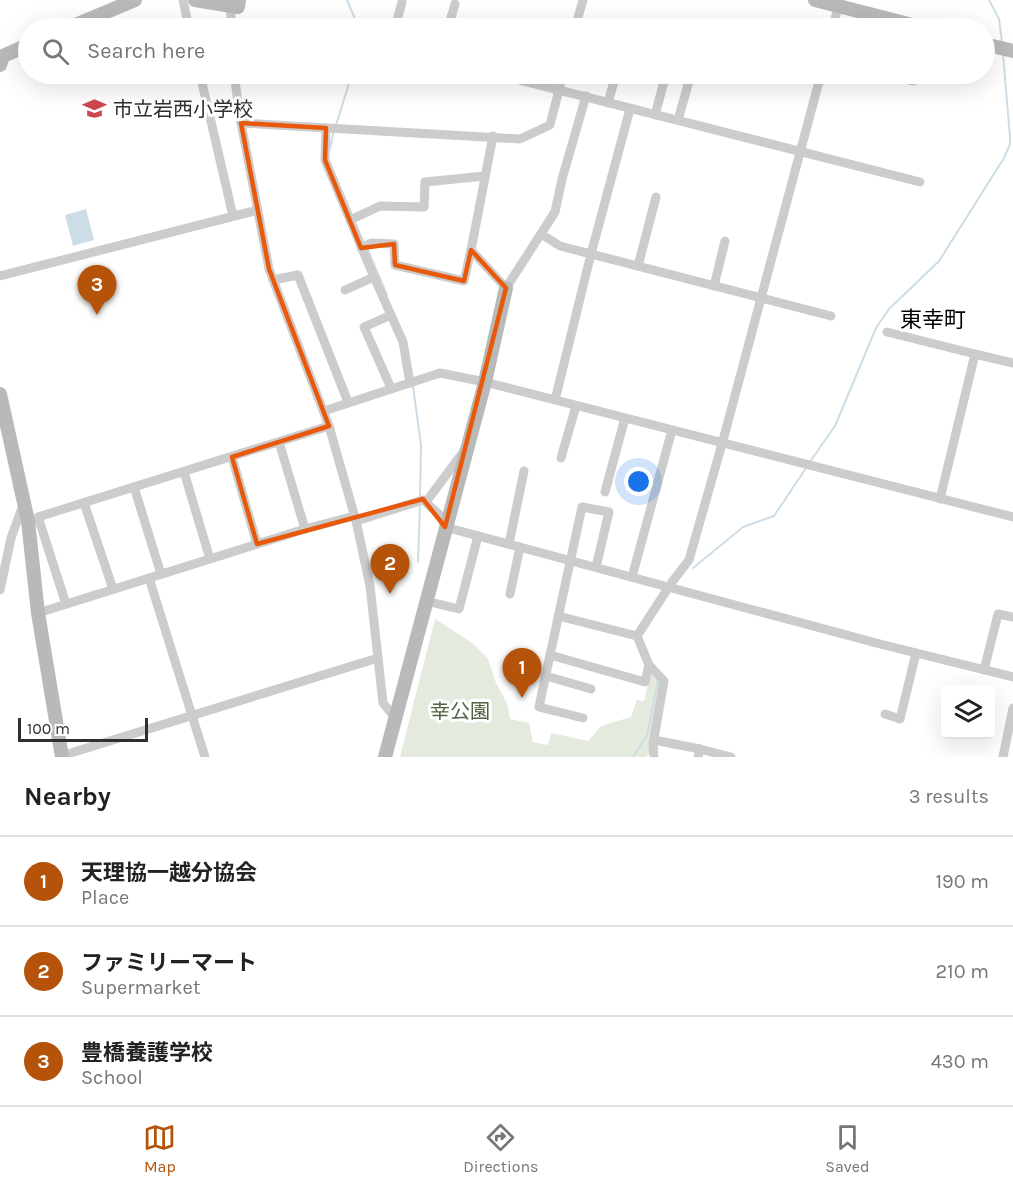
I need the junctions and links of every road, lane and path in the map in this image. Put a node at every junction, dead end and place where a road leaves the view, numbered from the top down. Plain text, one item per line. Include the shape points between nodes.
1 (135, 0) edge
2 (183, 0) edge
3 (195, 0) edge
4 (583, 0) edge
5 (815, 0) edge
6 (402, 2) dead end
7 (235, 3) edge
8 (839, 3) edge
9 (455, 4) dead end
10 (92, 18) edge
11 (187, 18) edge
12 (233, 18) edge
13 (398, 18) edge
14 (451, 18) edge
15 (578, 18) edge
16 (835, 18) edge
17 (890, 18) edge
18 (995, 47) edge
19 (18, 50) edge
20 (1013, 51) edge
21 (1, 58) edge
22 (202, 84) edge
23 (235, 84) edge
24 (535, 84) edge
25 (560, 84) edge
26 (614, 84) edge
27 (663, 84) edge
28 (688, 84) edge
29 (818, 84) edge
30 (559, 90) junction
31 (586, 96) junction
32 (609, 103) junction
33 (630, 109) junction
34 (655, 115) junction
35 (678, 120) junction
36 (241, 123) junction
37 (326, 128) junction
38 (493, 136) junction
39 (801, 150) junction
40 (485, 176) junction
41 (920, 182) dead end
42 (656, 197) dead end
43 (258, 210) junction
44 (233, 216) junction
45 (350, 220) junction
46 (541, 234) junction
47 (725, 241) dead end
48 (362, 248) junction
49 (471, 250) junction
50 (591, 254) junction
51 (638, 266) junction
52 (0, 276) edge
53 (374, 277) junction
54 (273, 280) junction
55 (714, 286) junction
56 (506, 288) junction
57 (345, 290) dead end
58 (760, 298) junction
59 (391, 315) junction
60 (831, 316) dead end
61 (887, 332) dead end
62 (975, 354) junction
63 (1013, 363) edge
64 (484, 381) junction
65 (410, 383) junction
66 (390, 388) junction
67 (0, 394) edge
68 (555, 400) junction
69 (348, 402) junction
70 (576, 406) junction
71 (324, 411) junction
72 (625, 418) junction
73 (329, 426) junction
74 (672, 430) junction
75 (279, 442) junction
76 (722, 444) junction
77 (466, 450) junction
78 (232, 457) junction
79 (561, 458) dead end
80 (524, 471) dead end
81 (184, 472) junction
82 (134, 487) junction
83 (605, 492) dead end
84 (940, 499) junction
85 (426, 502) junction
86 (24, 503) junction
87 (84, 503) junction
88 (1013, 517) edge
89 (355, 519) junction
90 (445, 527) junction
91 (305, 529) junction
92 (478, 536) junction
93 (257, 544) junction
94 (509, 544) junction
95 (520, 547) junction
96 (210, 559) junction
97 (569, 560) junction
98 (596, 567) junction
99 (161, 574) junction
100 (2, 576) edge
101 (632, 577) junction
102 (149, 578) junction
103 (669, 587) junction
104 (113, 589) junction
105 (0, 590) edge
106 (510, 594) dead end
107 (426, 601) junction
108 (66, 604) junction
109 (38, 613) junction
110 (558, 616) junction
111 (1013, 617) edge
112 (637, 636) junction
113 (916, 653) junction
114 (550, 655) junction
115 (378, 658) junction
116 (649, 665) junction
117 (984, 670) junction
118 (546, 676) junction
119 (1013, 677) edge
120 (591, 689) dead end
121 (1013, 708) edge
122 (885, 714) dead end
123 (193, 715) junction
124 (583, 718) dead end
125 (396, 719) junction
126 (654, 740) junction
127 (699, 753) edge
128 (62, 756) edge
129 (205, 757) edge
130 (385, 757) edge
131 (654, 757) edge
132 (731, 757) edge
133 (1003, 757) edge

1 - 10 street
2 - 11 street
3 - 7 street
4 - 15 street
5 - 8 street
6 - 13 street
7 - 12 street
8 - 16 street
8 - 17 street
9 - 14 street
18 - 20 street
19 - 21 street
22 - 44 street
23 - 36 street
24 - 30 street
25 - 30 street
26 - 32 street
27 - 34 street
28 - 35 street
29 - 39 street
30 - 31 street
30 - 38 street via 550,125 520,139
31 - 32 street
31 - 46 street via 555,212
32 - 33 street
33 - 34 street
33 - 50 street
34 - 35 street
35 - 39 street
36 - 37 street
36 - 43 street
37 - 38 street
37 - 45 street via 325,159
38 - 40 street
39 - 41 street
39 - 58 street
40 - 45 street via 425,182 424,207 380,206
40 - 49 street
42 - 51 street
43 - 44 street
43 - 54 street
44 - 52 street
45 - 48 street
46 - 50 street via 560,246
46 - 56 street
47 - 55 street
48 - 49 street via 371,243 394,244 395,265 464,281
48 - 53 street
49 - 56 street
50 - 51 street
50 - 68 street
51 - 55 street
53 - 57 street
53 - 59 street
54 - 69 street via 298,275
54 - 71 street
55 - 58 street
56 - 64 street
58 - 60 street
58 - 76 street
59 - 65 street via 404,342
59 - 66 street via 364,327
61 - 62 street
62 - 63 street
62 - 84 street
64 - 65 street via 440,373
64 - 68 street
64 - 77 street
65 - 66 street
66 - 69 street
67 - 86 street
68 - 70 street
69 - 71 street
70 - 72 street
70 - 79 street
71 - 73 street
72 - 74 street
72 - 83 street
73 - 75 street
73 - 89 street
74 - 76 street
74 - 101 street
75 - 78 street
75 - 91 street
76 - 84 street
76 - 103 street via 689,560
77 - 85 street
77 - 90 street
78 - 81 street
78 - 93 street
80 - 94 street
81 - 82 street
81 - 96 street
82 - 87 street
82 - 99 street
84 - 88 street
85 - 89 street
85 - 90 street via 441,516
86 - 100 street
86 - 109 street
87 - 104 street
87 - 108 street via 38,517
89 - 91 street
89 - 115 street via 370,586
90 - 92 street
90 - 107 street
91 - 93 street
92 - 94 street
92 - 107 street via 459,609
93 - 96 street
94 - 95 street
95 - 97 street
95 - 106 street
96 - 99 street
97 - 98 street
97 - 98 street via 582,507 609,513
97 - 110 street
98 - 101 street
99 - 102 street
100 - 105 street
101 - 103 street
102 - 104 street
102 - 123 street
103 - 112 street
103 - 113 street
104 - 108 street
107 - 125 street
108 - 109 street
109 - 128 street
110 - 112 street
110 - 114 street
111 - 117 street via 998,614
112 - 116 street
113 - 117 street
113 - 122 street via 900,719
114 - 116 street via 645,682
114 - 118 street
115 - 123 street
115 - 125 street via 383,703
116 - 126 street via 664,681
117 - 119 street
118 - 120 street
118 - 124 street via 540,707
121 - 133 street
123 - 128 street
123 - 129 street
125 - 130 street
126 - 127 street
126 - 131 street
127 - 132 street

